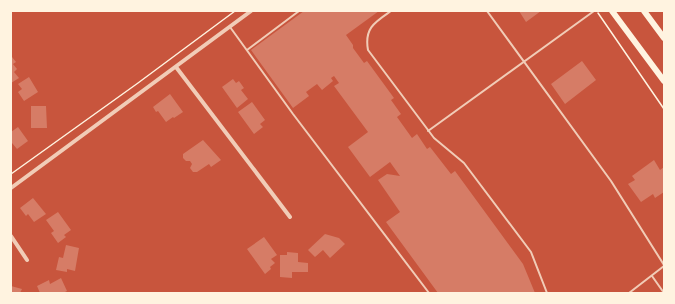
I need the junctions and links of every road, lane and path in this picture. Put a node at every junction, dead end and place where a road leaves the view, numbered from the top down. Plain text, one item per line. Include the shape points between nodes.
1 (234, 11) edge
2 (251, 11) edge
3 (299, 11) edge
4 (391, 11) edge
5 (487, 11) edge
6 (594, 11) edge
7 (597, 11) edge
8 (612, 11) edge
9 (644, 11) edge
10 (230, 27) junction
11 (664, 38) edge
12 (247, 50) junction
13 (524, 61) junction
14 (176, 67) junction
15 (664, 81) edge
16 (664, 109) edge
17 (428, 131) junction
18 (11, 174) edge
19 (11, 188) edge
20 (290, 217) dead end
21 (11, 236) edge
22 (27, 260) dead end
23 (664, 266) edge
24 (652, 276) junction
25 (429, 293) edge
26 (547, 293) edge
27 (629, 293) edge
28 (664, 293) edge

1 - 18 path
2 - 10 street
3 - 12 lane
4 - 17 lane via 370,28 368,50
5 - 13 lane
6 - 13 lane
7 - 16 path
8 - 15 main road
9 - 11 main road
10 - 12 lane
10 - 14 street
12 - 25 lane
13 - 17 lane
13 - 23 lane via 611,181
14 - 19 street
14 - 20 street
17 - 26 lane via 464,163 531,252
21 - 22 street
23 - 24 lane
24 - 27 lane
24 - 28 lane

